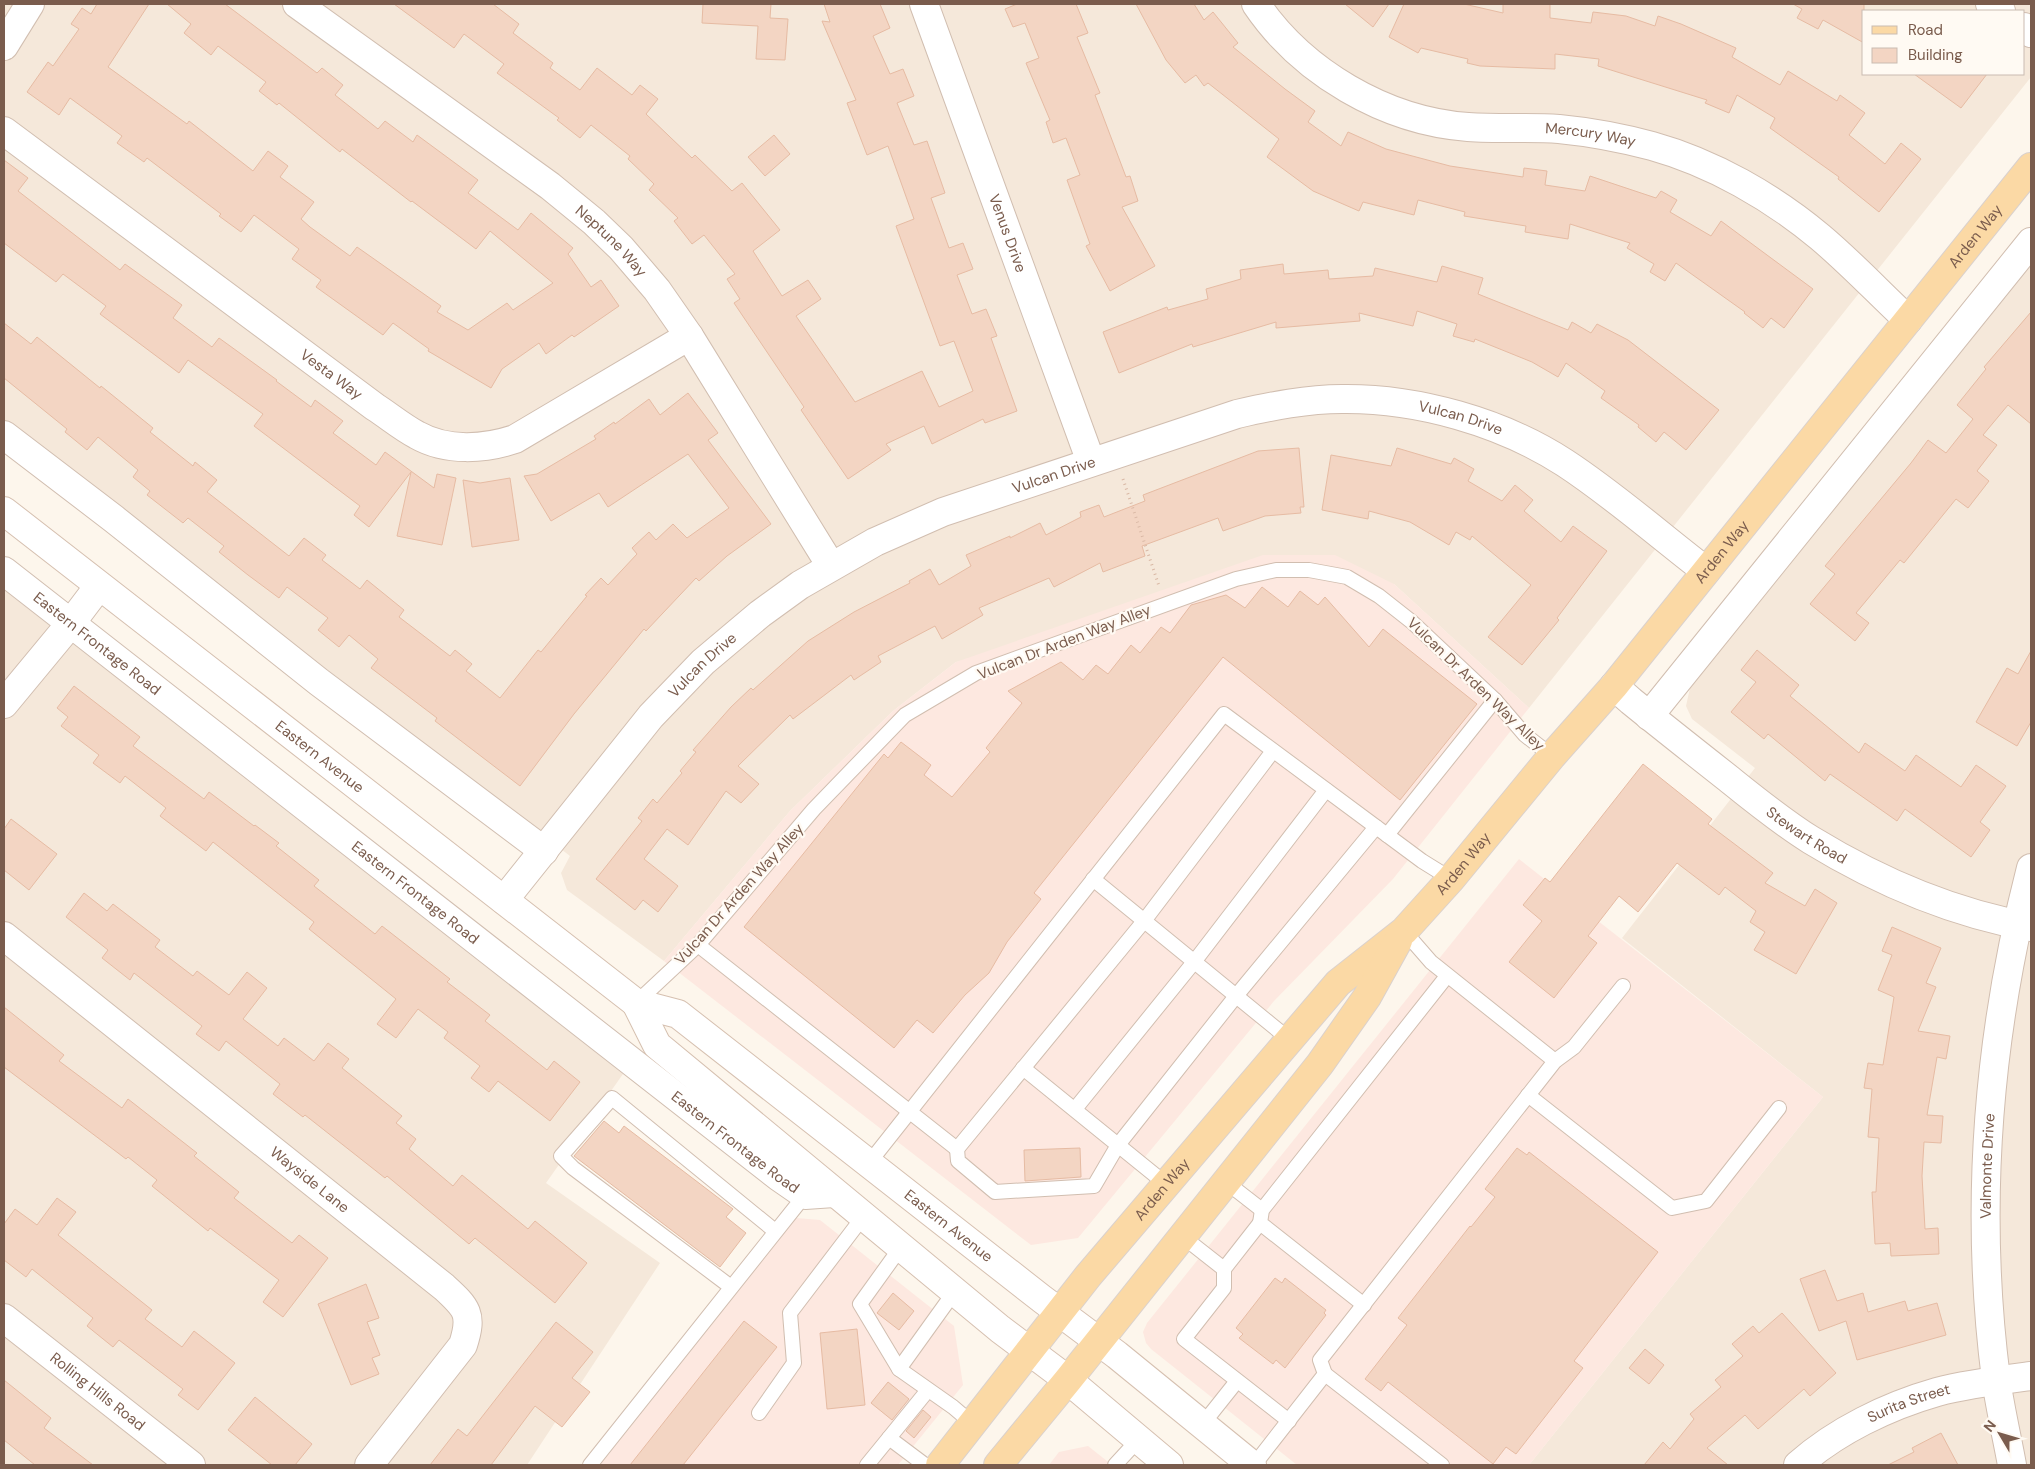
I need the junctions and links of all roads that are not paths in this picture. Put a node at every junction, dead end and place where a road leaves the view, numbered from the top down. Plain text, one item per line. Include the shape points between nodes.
1 (30, 4) edge
2 (297, 4) edge
3 (924, 4) edge
4 (1256, 4) edge
5 (4, 46) edge
6 (4, 131) edge
7 (2031, 167) edge
8 (2031, 242) edge
9 (1908, 320) junction
10 (688, 336) junction
11 (4, 435) edge
12 (1103, 458) junction
13 (4, 511) edge
14 (831, 566) junction
15 (4, 571) edge
16 (1706, 571) junction
17 (99, 586) junction
18 (71, 623) junction
19 (1614, 686) junction
20 (1495, 700) junction
21 (4, 704) edge
22 (1649, 716) junction
23 (1274, 751) junction
24 (1552, 756) junction
25 (1326, 790) junction
26 (1381, 831) junction
27 (544, 851) junction
28 (2031, 868) edge
29 (1093, 879) junction
30 (1451, 879) junction
31 (504, 900) junction
32 (1144, 921) junction
33 (2024, 926) edge
34 (1404, 931) junction
35 (4, 936) edge
36 (698, 945) junction
37 (1194, 962) junction
38 (1448, 976) junction
39 (1623, 986) dead end
40 (1236, 996) junction
41 (636, 1003) junction
42 (1290, 1040) junction
43 (1555, 1060) junction
44 (1023, 1068) junction
45 (1528, 1095) junction
46 (1779, 1108) dead end
47 (1074, 1109) junction
48 (910, 1111) junction
49 (1118, 1144) junction
50 (957, 1149) junction
51 (869, 1164) junction
52 (1226, 1182) junction
53 (1166, 1184) junction
54 (834, 1193) junction
55 (805, 1194) junction
56 (863, 1217) junction
57 (1261, 1217) junction
58 (775, 1231) junction
59 (1182, 1236) junction
60 (901, 1248) junction
61 (1224, 1269) junction
62 (731, 1287) junction
63 (955, 1291) junction
64 (1364, 1305) junction
65 (1060, 1313) junction
66 (4, 1318) edge
67 (1099, 1341) junction
68 (1029, 1351) junction
69 (899, 1369) junction
70 (1325, 1374) junction
71 (2031, 1376) edge
72 (1068, 1380) junction
73 (1237, 1381) junction
74 (1996, 1381) junction
75 (928, 1390) junction
76 (760, 1413) dead end
77 (1289, 1421) junction
78 (972, 1424) junction
79 (1202, 1425) junction
80 (889, 1438) junction
81 (1138, 1440) junction
82 (192, 1465) edge
83 (369, 1465) edge
84 (590, 1465) edge
85 (867, 1465) edge
86 (925, 1465) edge
87 (940, 1465) edge
88 (998, 1465) edge
89 (1115, 1465) edge
90 (1170, 1465) edge
91 (1253, 1465) edge
92 (1442, 1465) edge
93 (1798, 1465) edge
94 (2012, 1465) edge

1 - 5 street
2 - 10 street, Neptune Way via 550,186 594,222 657,290
3 - 12 street, Venus Drive
4 - 9 street, Mercury Way via 1285,39 1326,74 1387,108 1426,120 1467,127 1558,129 1606,136 1653,146 1742,183 1783,208 1821,238
6 - 10 street, Vesta Way via 375,407 418,436 434,442 483,447 516,439
7 - 9 main road, Arden Way
8 - 22 street
9 - 16 main road, Arden Way
10 - 14 street, Neptune Way
11 - 27 street via 327,688
12 - 14 street, Vulcan Drive via 943,512 875,542
12 - 16 street, Vulcan Drive via 1237,414 1278,405 1342,399 1406,403 1476,421 1564,462
13 - 17 street, Eastern Avenue
14 - 27 street, Vulcan Drive via 760,614 703,662 652,716
15 - 18 street, Eastern Frontage Road
16 - 19 main road, Arden Way
17 - 18 street
17 - 31 street, Eastern Avenue
18 - 21 street
18 - 55 street, Eastern Frontage Road via 763,1165
19 - 22 street, Stewart Road
19 - 24 main road, Arden Way
20 - 24 lane, Vulcan Dr Arden Way Alley via 1525,735
20 - 26 lane
20 - 36 lane, Vulcan Dr Arden Way Alley via 1412,622 1379,596 1347,577 1309,570 1276,570 1236,579 976,673 905,715 814,809
22 - 33 street, Stewart Road via 1810,840 1910,891 1973,914
23 - 25 lane
23 - 29 lane via 1224,714
23 - 32 lane
24 - 30 main road, Arden Way
25 - 26 lane
25 - 37 lane
26 - 30 lane
26 - 40 lane
27 - 31 street, Vulcan Drive
28 - 33 street, Valmonte Drive
29 - 32 lane
29 - 48 lane
30 - 34 main road, Arden Way
31 - 41 street, Eastern Avenue
32 - 37 lane
32 - 44 lane
33 - 74 street, Valmonte Drive via 2001,1006 1987,1142 1988,1302
34 - 38 lane
34 - 42 main road, Arden Way via 1338,983
34 - 52 main road, Arden Way via 1367,997 1320,1064
35 - 83 street, Wayside Lane via 464,1306 468,1328 463,1345
36 - 41 lane, Vulcan Dr Arden Way Alley
36 - 48 lane
37 - 40 lane
37 - 47 lane
38 - 43 lane
38 - 57 lane
39 - 43 lane via 1574,1047
40 - 42 lane
40 - 49 lane
41 - 51 street, Eastern Avenue via 678,1014
41 - 54 street, Eastern Avenue via 657,1044
42 - 53 main road, Arden Way
43 - 45 lane
44 - 47 lane
44 - 50 lane
45 - 46 lane via 1672,1208 1706,1201
45 - 64 lane
47 - 49 lane
48 - 50 lane
48 - 51 lane
49 - 50 lane via 1094,1186 995,1192 958,1161
49 - 53 lane
51 - 65 street, Eastern Avenue
52 - 57 lane
52 - 59 main road, Arden Way
53 - 65 main road, Arden Way
54 - 55 street, Eastern Frontage Road
54 - 56 street, Eastern Avenue
55 - 58 lane
56 - 60 street, Eastern Avenue
56 - 76 lane via 790,1313 794,1363
57 - 61 lane
57 - 64 lane
58 - 62 lane
58 - 62 lane via 612,1098 561,1156
59 - 61 lane
59 - 67 main road, Arden Way
60 - 63 street, Eastern Avenue
60 - 69 lane via 860,1304
61 - 73 lane via 1224,1288 1184,1339
62 - 84 lane
63 - 68 street, Eastern Avenue
63 - 69 lane
64 - 70 lane via 1320,1360
65 - 67 street, Eastern Avenue
65 - 68 main road, Arden Way
66 - 82 street, Rolling Hills Road
67 - 72 main road, Arden Way
67 - 79 street, Eastern Avenue
68 - 72 street, Eastern Avenue
68 - 78 main road, Arden Way
69 - 75 lane
70 - 77 lane
70 - 92 lane
71 - 74 street, Surita Street
72 - 81 street, Eastern Avenue
72 - 88 main road, Arden Way
73 - 77 lane
73 - 79 lane
74 - 93 street, Surita Street via 1937,1392 1901,1404 1850,1430
74 - 94 street, Valmonte Drive
75 - 78 lane
75 - 80 lane
77 - 91 lane
78 - 87 main road, Arden Way
79 - 91 street, Eastern Avenue
80 - 85 lane
80 - 86 lane
81 - 89 lane
81 - 90 street, Eastern Avenue

